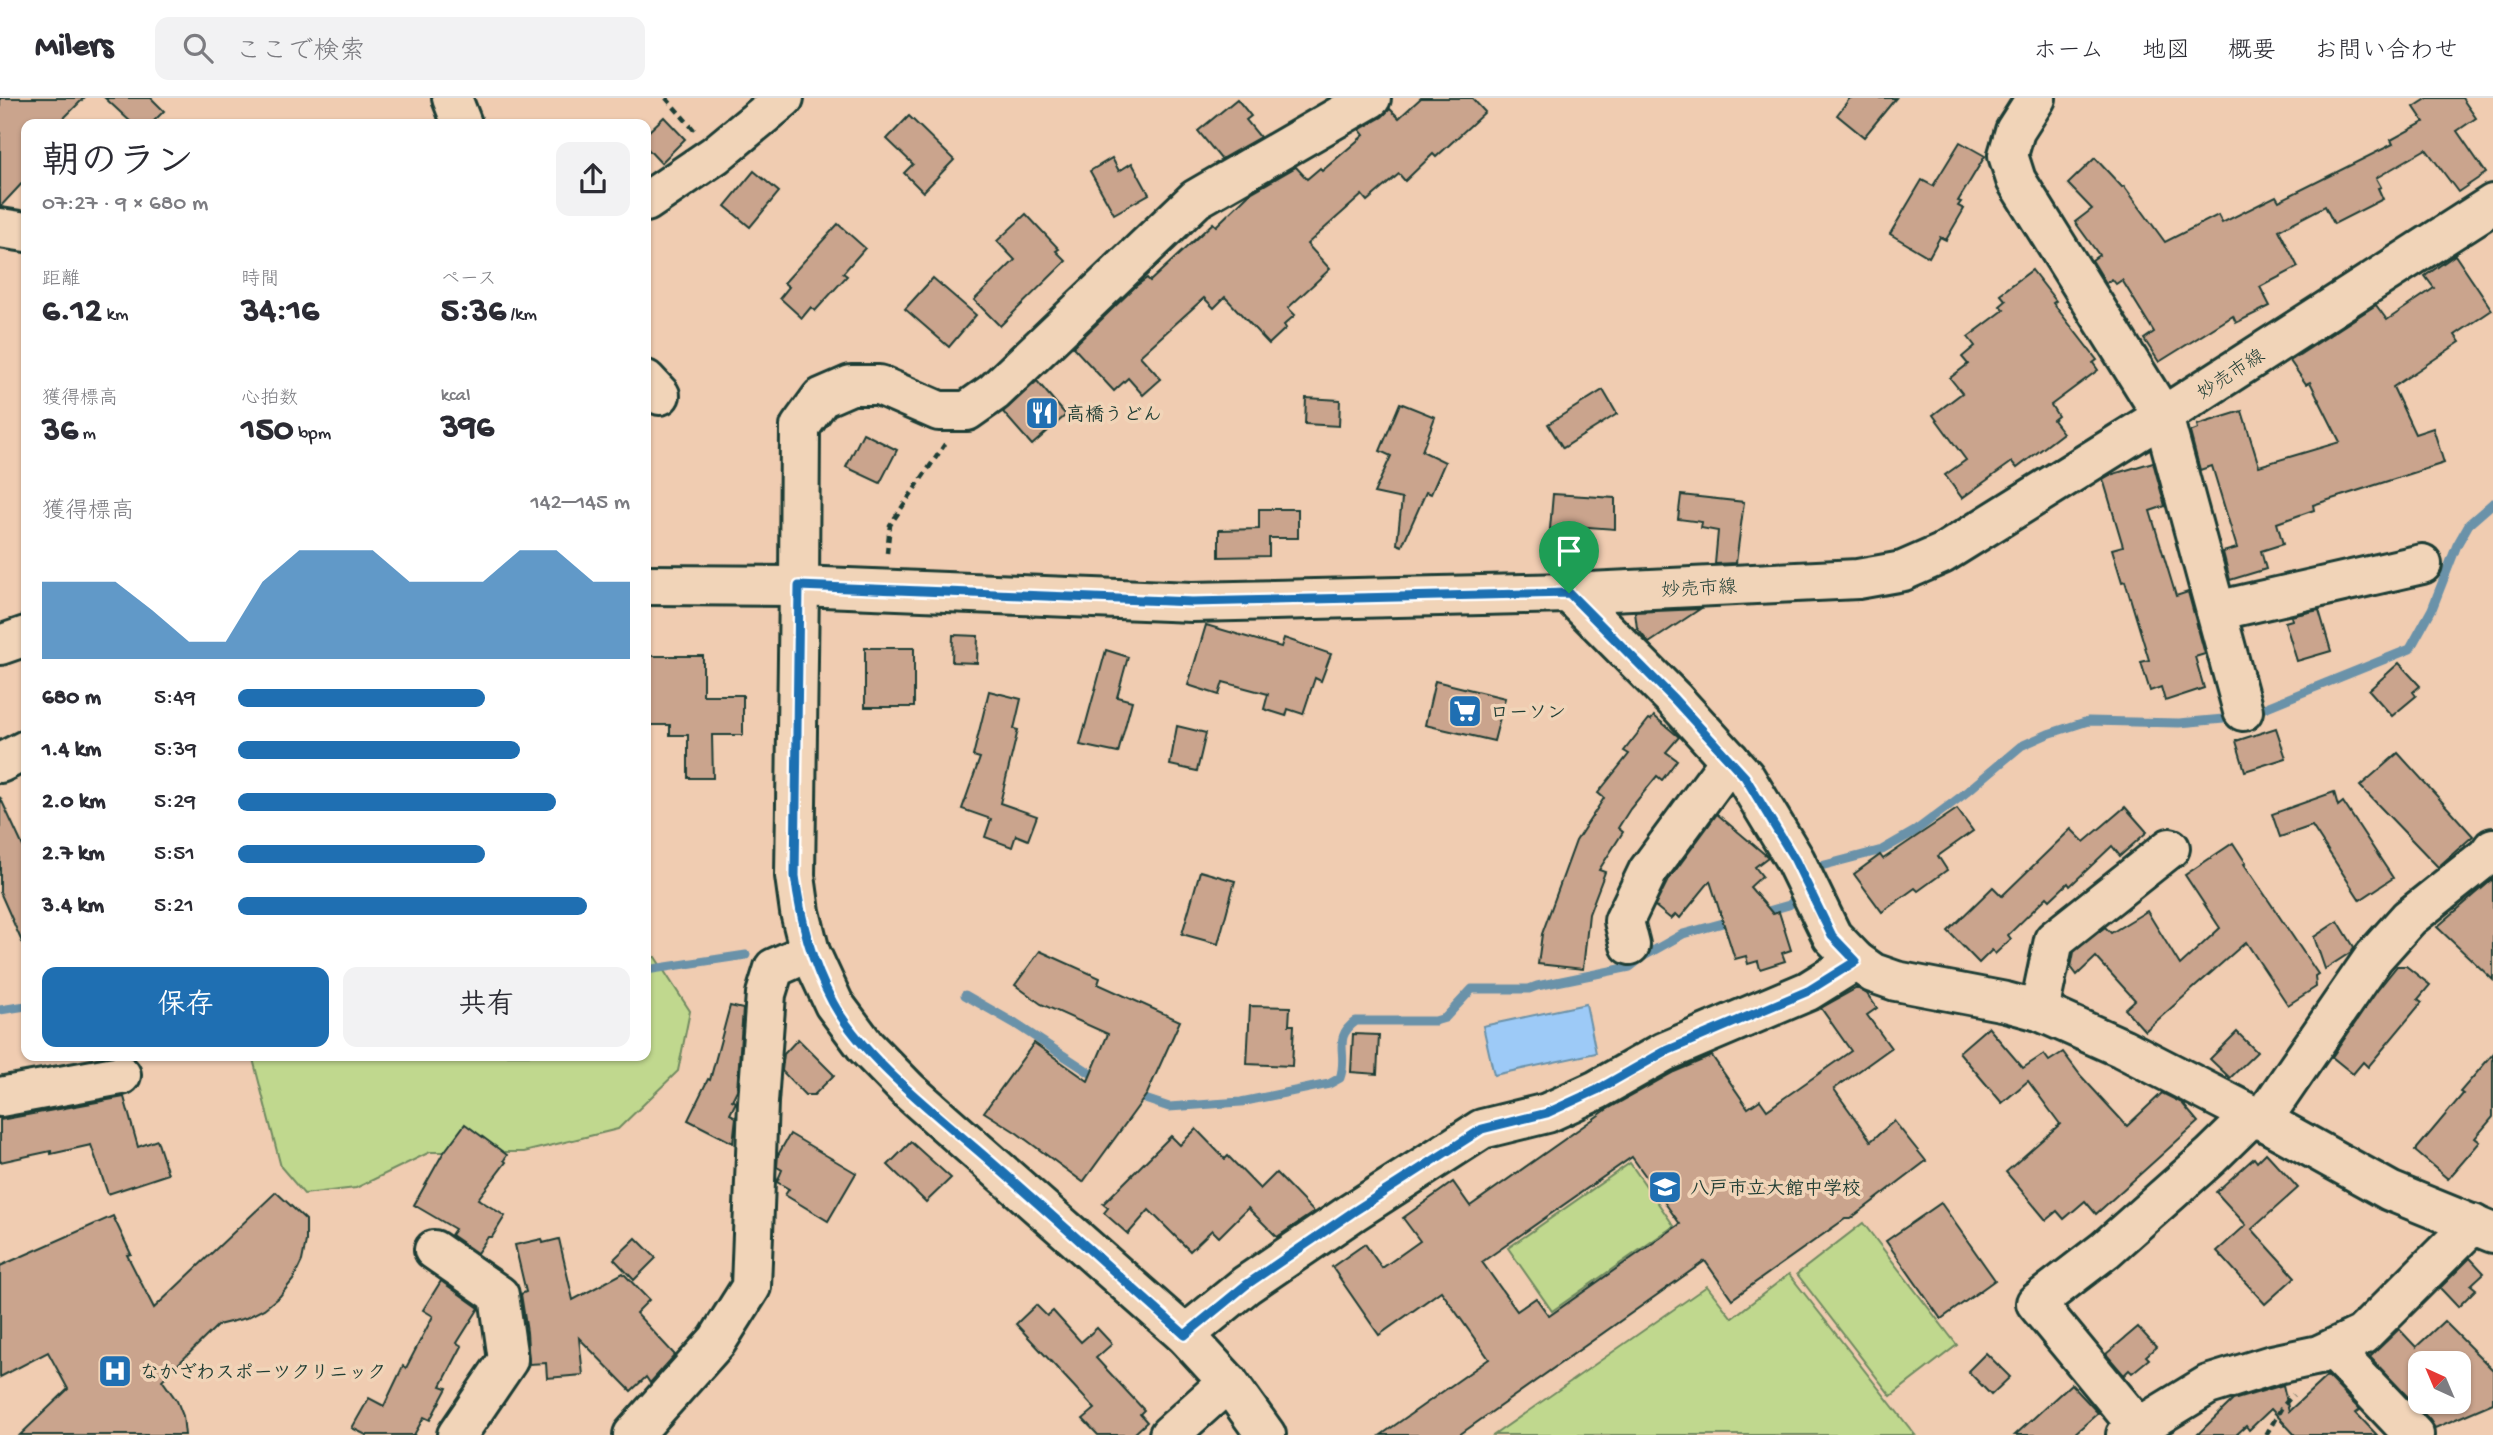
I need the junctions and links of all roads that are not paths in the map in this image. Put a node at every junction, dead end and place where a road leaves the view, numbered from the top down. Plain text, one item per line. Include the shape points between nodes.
1 (452, 98) edge
2 (784, 98) edge
3 (1371, 98) edge
4 (2036, 98) edge
5 (460, 119) edge
6 (651, 197) edge
7 (2493, 204) edge
8 (0, 228) edge
9 (21, 231) edge
10 (2163, 416) junction
11 (2422, 564) dead end
12 (651, 585) edge
13 (799, 586) junction
14 (1569, 593) junction
15 (2216, 611) junction
16 (21, 638) edge
17 (0, 645) edge
18 (2243, 711) dead end
19 (21, 752) edge
20 (1730, 760) junction
21 (0, 763) edge
22 (2169, 848) dead end
23 (2493, 848) edge
24 (1630, 945) dead end
25 (810, 952) junction
26 (1856, 961) junction
27 (2039, 1011) junction
28 (121, 1075) dead end
29 (0, 1097) edge
30 (2258, 1117) junction
31 (2483, 1228) edge
32 (434, 1250) dead end
33 (1185, 1335) junction
34 (2333, 1350) junction
35 (1228, 1382) junction
36 (2132, 1432) edge
37 (457, 1435) edge
38 (633, 1435) edge
39 (1169, 1435) edge
40 (1266, 1435) edge
41 (2414, 1435) edge

1 - 5 street
2 - 6 street via 715,155
3 - 13 street via 1196,199 994,392 967,411 939,411 879,385 850,385 821,398 800,427
4 - 10 street via 2015,131 2008,155 2016,180
7 - 10 street, 妙売市線
8 - 9 street
10 - 14 street, 妙売市線 via 1942,554 1903,571 1858,579
10 - 15 street
11 - 15 street
12 - 13 street, 妙売市線
13 - 14 street, 妙売市線 via 1192,602
13 - 25 street via 795,876
14 - 20 street
15 - 18 street
16 - 17 street
19 - 21 street
20 - 24 street via 1648,871 1624,921
20 - 26 street via 1795,860 1832,936
22 - 27 street via 2054,940
23 - 30 street via 2409,918 2374,957
25 - 33 street via 834,1004 909,1091
25 - 38 street via 774,968 766,994 751,1287 716,1341
26 - 27 street via 1896,981
26 - 33 street via 1808,991 1664,1052 1547,1113 1482,1129 1246,1285
27 - 30 street
28 - 29 street
30 - 31 street via 2390,1191
30 - 36 street via 2105,1250 2036,1303
31 - 34 street via 2362,1335
32 - 37 street via 499,1295 508,1360
33 - 35 street
34 - 36 street via 2208,1385
34 - 41 street
35 - 39 street
35 - 40 street

